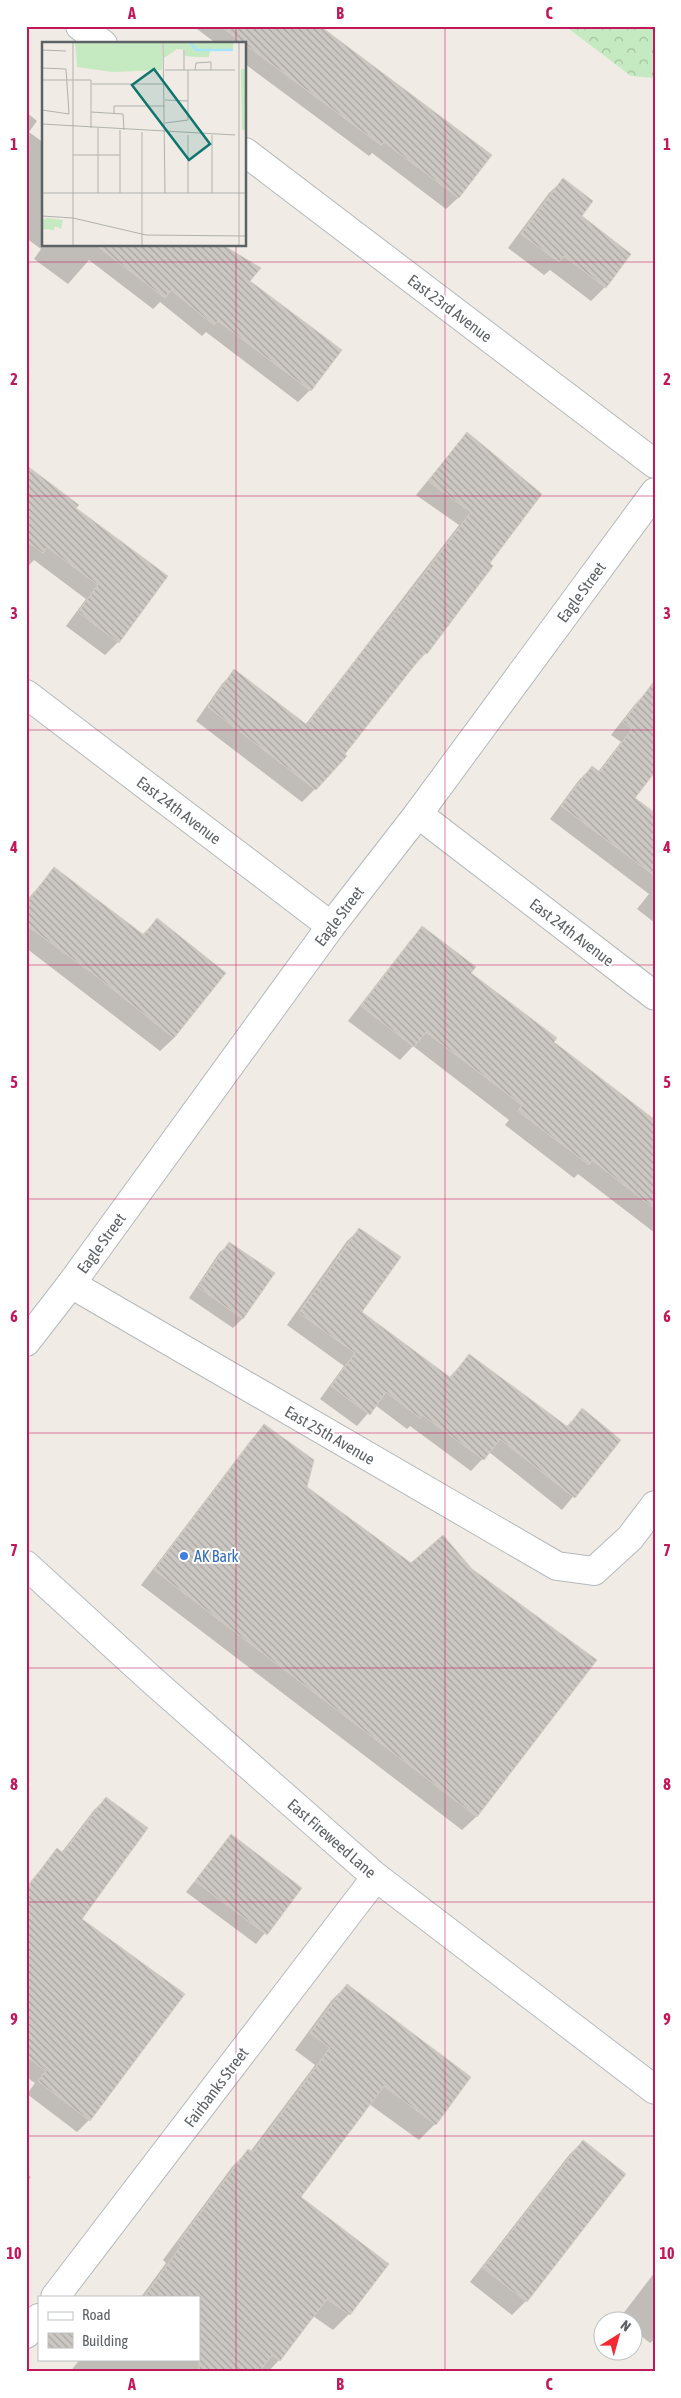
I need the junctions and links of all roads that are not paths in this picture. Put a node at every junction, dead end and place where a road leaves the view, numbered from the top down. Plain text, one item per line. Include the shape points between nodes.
1 (80, 26) edge
2 (100, 42) edge
3 (246, 153) edge
4 (655, 464) edge
5 (655, 492) edge
6 (26, 694) edge
7 (418, 814) junction
8 (331, 926) junction
9 (655, 996) edge
10 (71, 1284) junction
11 (26, 1342) edge
12 (655, 1505) edge
13 (26, 1565) edge
14 (376, 1877) junction
15 (655, 2090) edge
16 (56, 2296) edge
17 (38, 2319) edge
18 (26, 2334) edge

1 - 2 street
3 - 4 street, East 23rd Avenue
5 - 7 street, Eagle Street
6 - 8 street, East 24th Avenue
7 - 8 street, Eagle Street
7 - 9 street, East 24th Avenue
8 - 10 street, Eagle Street
10 - 11 street, Eagle Street
10 - 12 street, East 25th Avenue via 557,1566 594,1570 630,1538
13 - 14 street, East Fireweed Lane
14 - 15 street, East Fireweed Lane
14 - 16 street, Fairbanks Street
17 - 18 street

